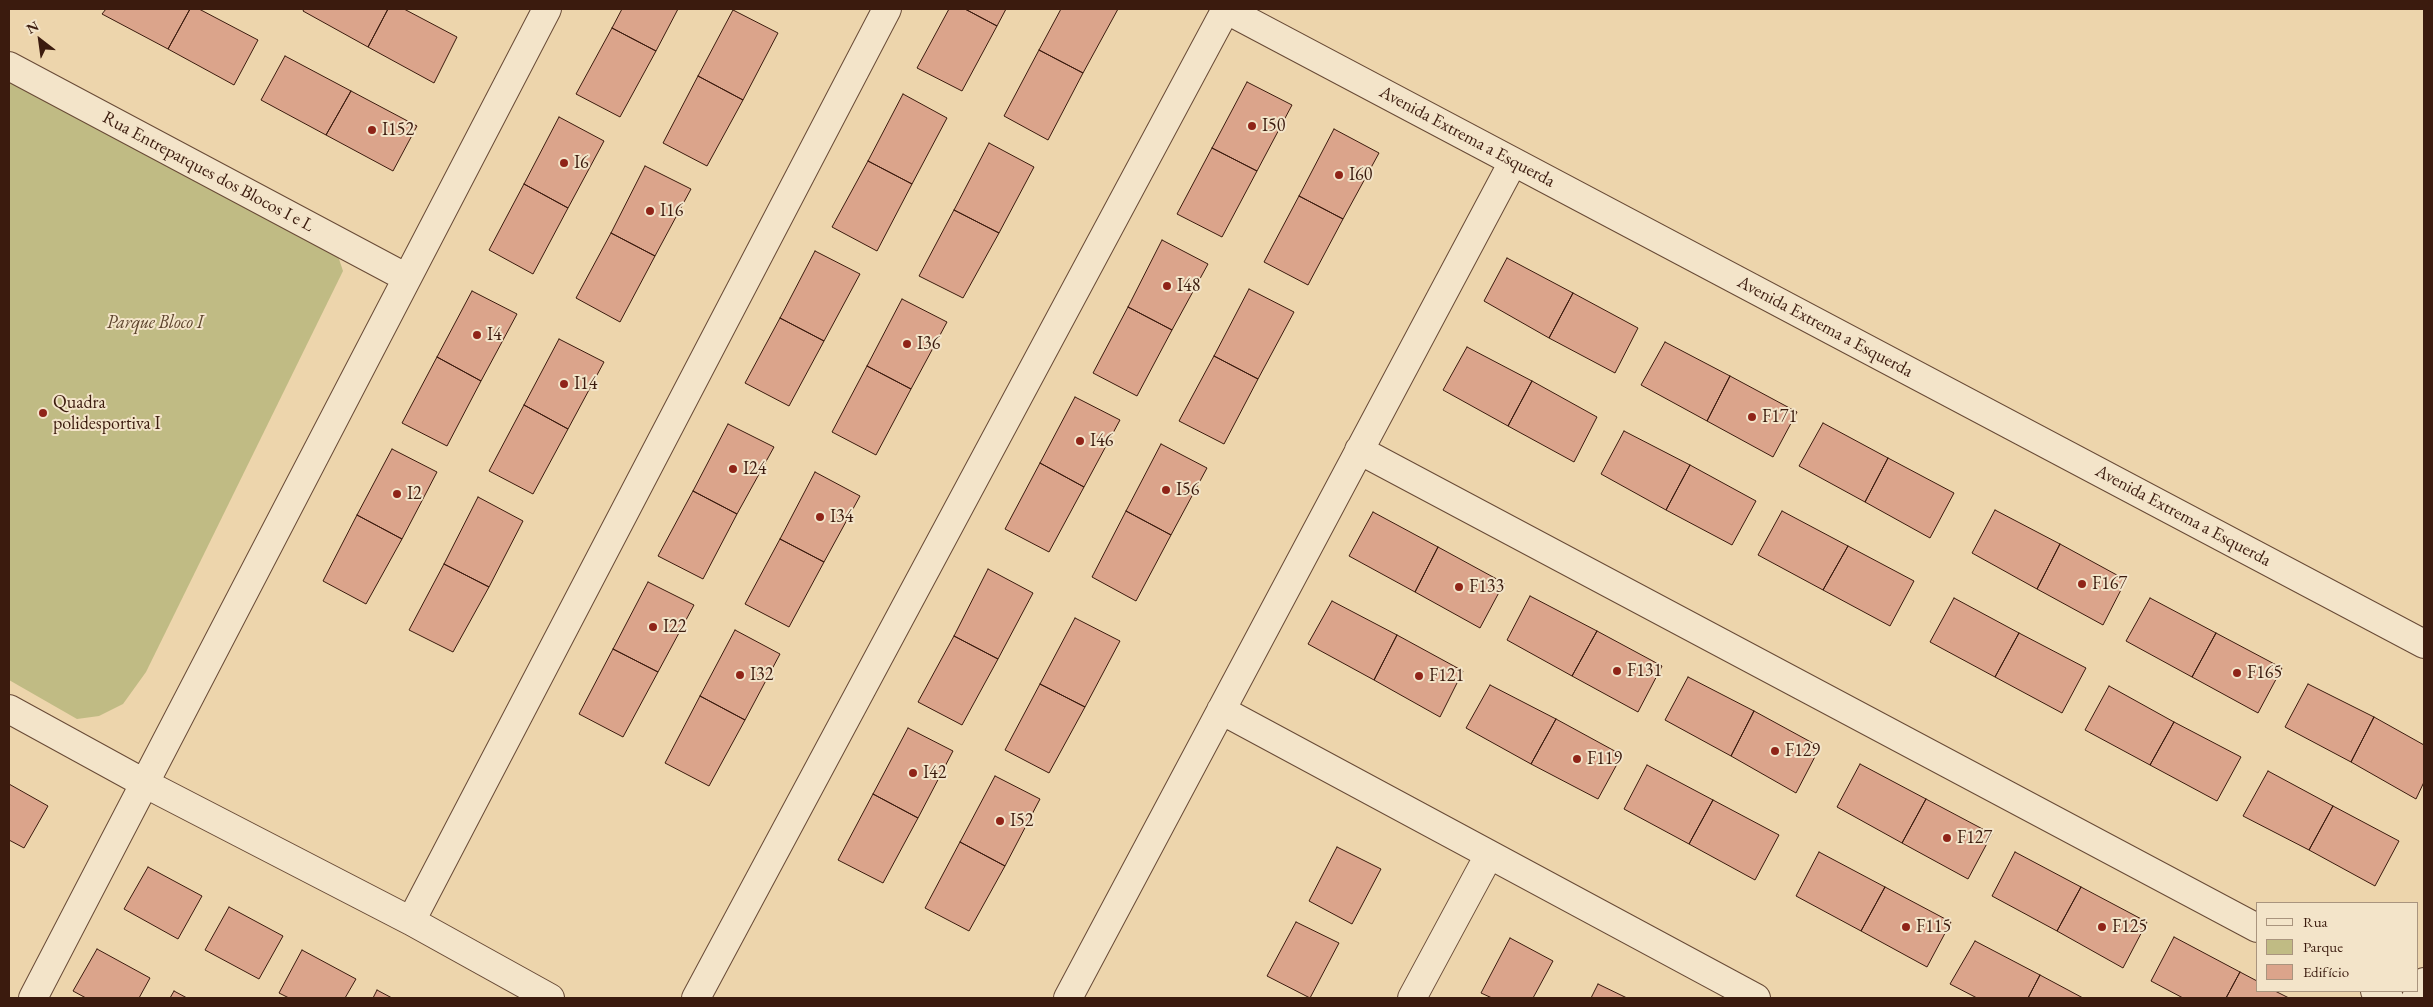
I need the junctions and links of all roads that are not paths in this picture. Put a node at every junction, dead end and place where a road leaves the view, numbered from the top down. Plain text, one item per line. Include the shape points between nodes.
1 (887, 9) edge
2 (1226, 9) edge
3 (538, 12) edge
4 (9, 66) edge
5 (1513, 162) junction
6 (407, 278) junction
7 (1360, 450) junction
8 (2424, 644) edge
9 (9, 709) edge
10 (1221, 710) junction
11 (144, 783) junction
12 (1489, 854) junction
13 (412, 921) junction
14 (2256, 927) edge
15 (2424, 982) edge
16 (2377, 992) edge
17 (1751, 997) edge
18 (33, 998) edge
19 (550, 998) edge
20 (696, 998) edge
21 (1068, 998) edge
22 (1412, 998) edge
23 (2389, 998) edge
24 (2416, 998) edge

1 - 13 street
2 - 5 street, Avenida Extrema a Esquerda
2 - 20 street
3 - 6 street
4 - 6 street, Rua Entreparques dos Blocos I e L
5 - 7 street
5 - 8 street, Avenida Extrema a Esquerda
6 - 11 street
7 - 10 street
7 - 14 street
9 - 11 street
10 - 12 street
10 - 21 street
11 - 13 street
11 - 18 street
12 - 17 street
12 - 22 street
13 - 19 street
15 - 24 street
16 - 23 street

